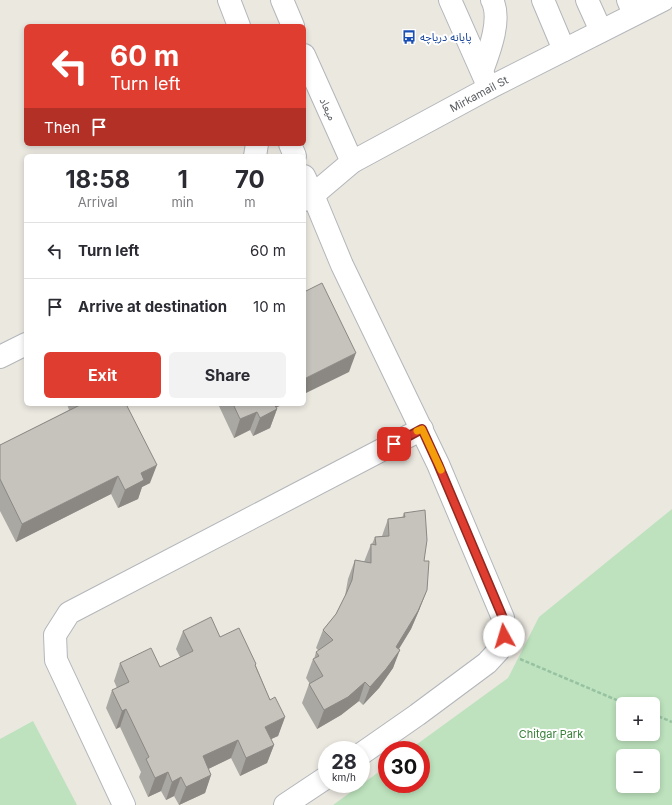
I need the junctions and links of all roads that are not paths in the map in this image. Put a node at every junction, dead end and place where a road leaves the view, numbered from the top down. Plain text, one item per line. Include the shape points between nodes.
1 (229, 0) edge
2 (282, 0) edge
3 (450, 0) edge
4 (492, 0) edge
5 (543, 0) edge
6 (587, 0) edge
7 (663, 0) edge
8 (631, 7) edge
9 (238, 24) edge
10 (292, 24) edge
11 (601, 32) junction
12 (564, 50) junction
13 (306, 68) edge
14 (486, 79) junction
15 (308, 81) edge
16 (352, 162) junction
17 (307, 191) edge
18 (24, 345) edge
19 (0, 357) edge
20 (422, 429) junction
21 (370, 748) edge
22 (318, 783) edge
23 (124, 805) edge
24 (285, 805) edge

1 - 9 street
2 - 10 street
3 - 14 street
4 - 14 street via 495,6 495,28
5 - 12 street
6 - 11 street
7 - 8 street, Mirkamail St
8 - 11 street, Mirkamail St
11 - 12 street, Mirkamail St
12 - 14 street, Mirkamail St
13 - 15 street, میعاد
14 - 16 street, Mirkamail St
15 - 16 street, میعاد
16 - 17 street, Mirkamail St
17 - 20 street
18 - 19 street
20 - 21 street via 503,618 504,636 499,650 487,663
20 - 23 street via 69,613 55,635 56,660
22 - 24 street

